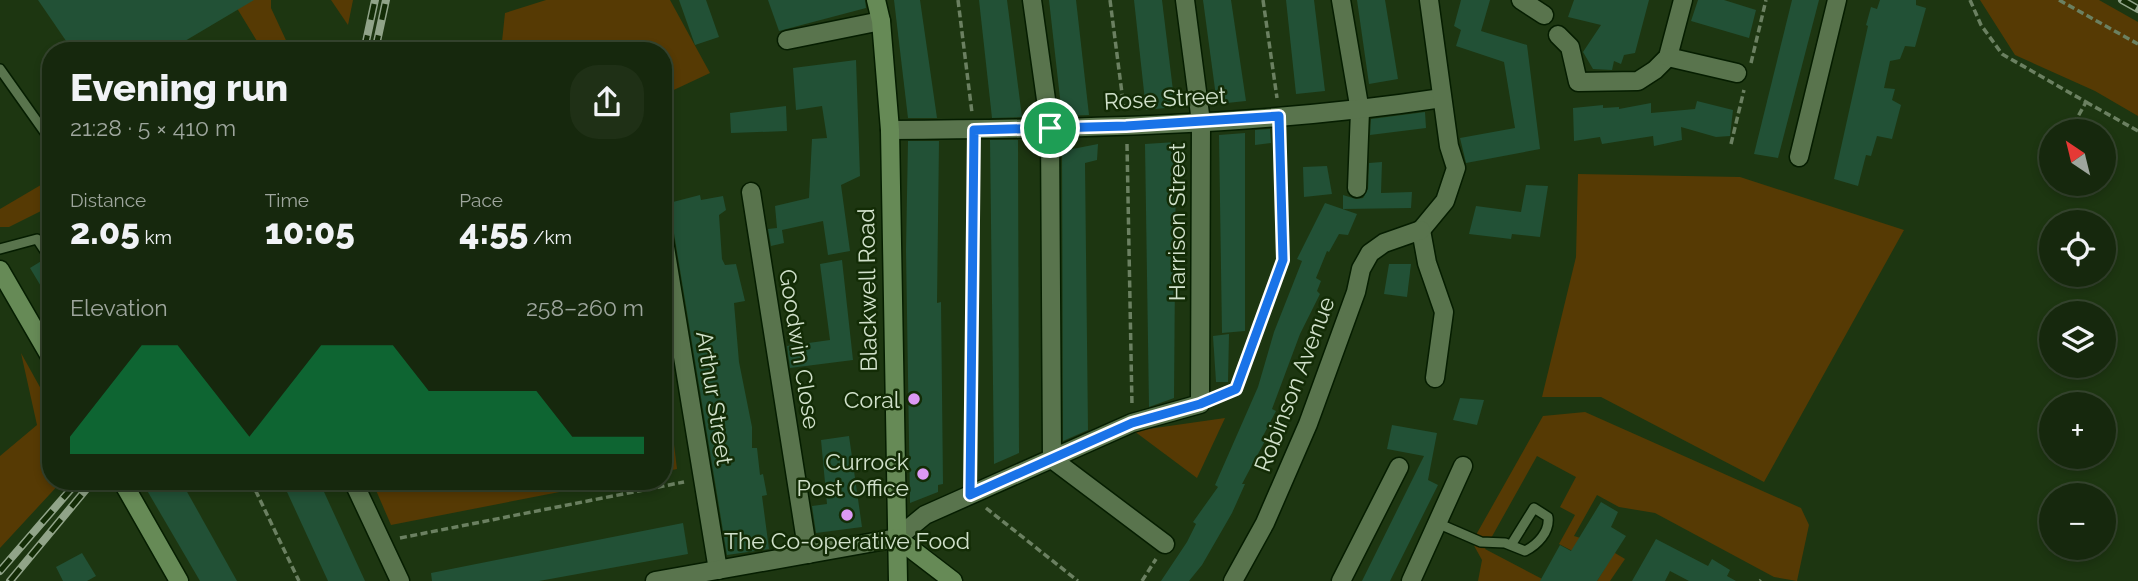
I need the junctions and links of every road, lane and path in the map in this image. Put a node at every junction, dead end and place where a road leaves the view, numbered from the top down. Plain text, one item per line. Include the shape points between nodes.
1 (876, 0) edge
2 (958, 0) edge
3 (1032, 0) edge
4 (1110, 0) edge
5 (1185, 0) edge
6 (1263, 0) edge
7 (1342, 0) edge
8 (1429, 0) edge
9 (1521, 0) edge
10 (1683, 0) edge
11 (1838, 0) edge
12 (1970, 0) edge
13 (2059, 0) edge
14 (1544, 15) dead end
15 (881, 21) junction
16 (1558, 35) dead end
17 (787, 40) dead end
18 (2138, 44) edge
19 (1668, 57) junction
20 (0, 69) edge
21 (1737, 74) dead end
22 (1442, 98) junction
23 (2086, 102) junction
24 (1360, 111) junction
25 (1279, 116) junction
26 (2077, 119) edge
27 (1202, 122) junction
28 (1126, 126) junction
29 (42, 128) edge
30 (1050, 128) junction
31 (890, 130) junction
32 (974, 130) junction
33 (2138, 131) edge
34 (1799, 157) dead end
35 (1357, 188) dead end
36 (751, 192) dead end
37 (1420, 230) junction
38 (42, 246) edge
39 (0, 249) edge
40 (0, 270) edge
41 (672, 290) edge
42 (42, 340) edge
43 (1435, 378) dead end
44 (1200, 404) junction
45 (1132, 423) junction
46 (1052, 459) junction
47 (1463, 466) dead end
48 (1399, 467) dead end
49 (703, 479) junction
50 (672, 485) edge
51 (127, 490) edge
52 (255, 490) edge
53 (357, 490) edge
54 (647, 490) edge
55 (970, 495) junction
56 (1437, 523) junction
57 (897, 538) junction
58 (382, 542) junction
59 (1165, 544) joint
60 (1511, 545) junction
61 (808, 554) junction
62 (718, 570) junction
63 (179, 581) edge
64 (299, 581) edge
65 (400, 581) edge
66 (655, 581) edge
67 (898, 581) edge
68 (953, 581) edge
69 (1078, 581) edge
70 (1142, 581) edge
71 (1233, 581) edge
72 (1342, 581) edge
73 (1411, 581) edge

1 - 15 street, Blackwell Road
2 - 32 path
3 - 30 street
4 - 28 path
5 - 27 street, Harrison Street
6 - 25 path
7 - 24 street
8 - 22 street
9 - 14 street
10 - 19 street
11 - 34 street
12 - 23 path via 2002,54
13 - 18 path
15 - 17 street
15 - 31 street, Blackwell Road
16 - 19 street via 1570,47 1578,82 1638,81
19 - 21 street
20 - 29 lane
22 - 24 street, Rose Street
22 - 37 street via 1456,168 1445,201
23 - 26 path
23 - 33 path
24 - 25 street, Rose Street
24 - 35 street
25 - 27 street, Rose Street
25 - 44 path via 1283,260 1236,389
27 - 28 street, Rose Street
27 - 44 street, Harrison Street
28 - 30 street, Rose Street
28 - 45 path
30 - 32 street, Rose Street
30 - 46 street
31 - 32 street, Rose Street
31 - 57 street, Blackwell Road
32 - 55 path
36 - 61 street, Goodwin Close
37 - 43 street via 1444,312
37 - 71 street, Robinson Avenue via 1384,243 1370,253 1360,269 1356,292 1308,424 1265,523
38 - 39 lane via 37,239
40 - 42 street
41 - 49 street, Arthur Street
44 - 45 street
45 - 46 street
46 - 55 street
46 - 59 street
47 - 56 street
48 - 72 street
49 - 50 path
49 - 62 street, Arthur Street
51 - 63 street
52 - 64 path
53 - 58 street
54 - 58 path
55 - 57 street via 925,515
55 - 69 path
56 - 60 lane via 1481,542
56 - 73 street
57 - 61 street
57 - 67 street, Blackwell Road
57 - 68 street
58 - 65 street
59 - 70 path
60 - 60 lane via 1525,551 1532,547 1549,524 1548,517 1534,508
61 - 62 street
62 - 66 street

